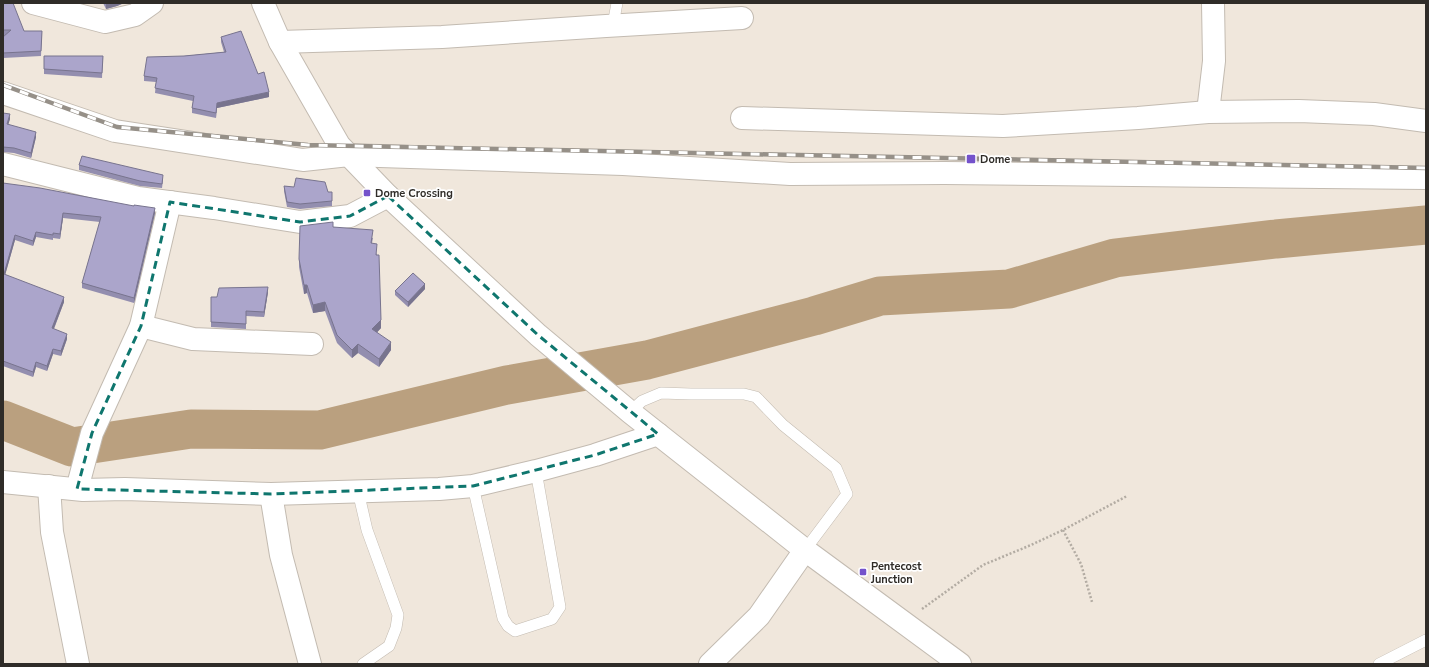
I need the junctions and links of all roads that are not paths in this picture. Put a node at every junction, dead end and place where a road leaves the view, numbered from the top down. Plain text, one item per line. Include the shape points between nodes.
1 (33, 3) edge
2 (152, 3) edge
3 (262, 3) edge
4 (617, 3) edge
5 (1213, 3) edge
6 (742, 18) dead end
7 (613, 25) junction
8 (280, 42) junction
9 (3, 93) edge
10 (1208, 112) junction
11 (742, 118) dead end
12 (1426, 121) edge
13 (350, 155) junction
14 (3, 164) edge
15 (1426, 178) edge
16 (388, 196) junction
17 (170, 202) junction
18 (141, 326) junction
19 (312, 344) dead end
20 (627, 410) junction
21 (658, 434) junction
22 (536, 471) junction
23 (80, 480) junction
24 (3, 482) edge
25 (49, 486) junction
26 (473, 486) junction
27 (358, 491) junction
28 (271, 494) junction
29 (805, 550) junction
30 (1426, 640) edge
31 (78, 664) edge
32 (310, 664) edge
33 (363, 664) edge
34 (710, 664) edge
35 (960, 664) edge
36 (1380, 664) edge

1 - 2 street via 104,22 135,15
3 - 8 street
4 - 7 lane
5 - 10 street via 1214,61
6 - 7 street
7 - 8 street via 442,38
8 - 13 street via 339,145
9 - 13 street via 115,131 302,160
10 - 11 street via 1003,126
10 - 12 street via 1299,111 1366,114
13 - 15 street via 623,164 790,174
13 - 16 street
14 - 17 street via 138,198
16 - 17 street via 350,216 300,222
16 - 20 street via 538,335
17 - 18 street
18 - 19 street via 193,339
18 - 23 street via 92,433
20 - 21 street
20 - 29 lane via 660,393 744,394 756,397 783,425 836,468 847,494
21 - 22 street
21 - 29 street
22 - 26 street
22 - 26 lane via 560,608 552,619 515,631 503,618
23 - 25 street
23 - 28 street
24 - 25 street
25 - 31 street via 52,532
26 - 27 street
27 - 28 street
27 - 33 lane via 367,530 398,615 389,646
28 - 32 street via 281,555
29 - 34 street via 759,616
29 - 35 street
30 - 36 lane

